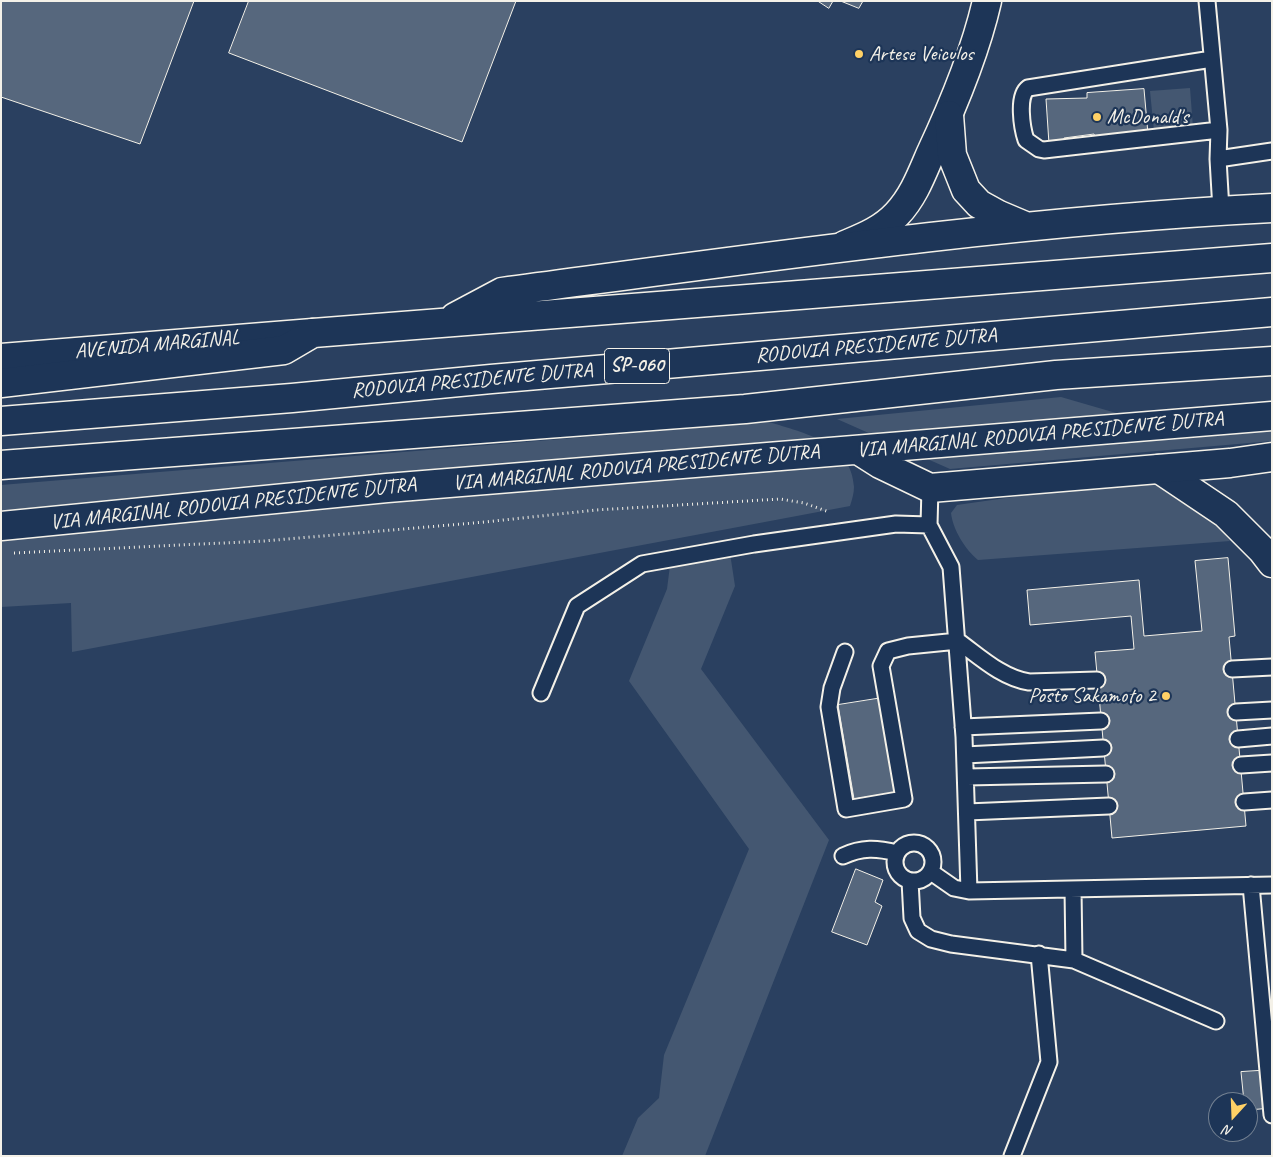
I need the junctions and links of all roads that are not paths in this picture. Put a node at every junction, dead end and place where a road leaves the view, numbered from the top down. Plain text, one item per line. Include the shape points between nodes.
1 (987, 1) edge
2 (1207, 1) edge
3 (1212, 59) junction
4 (949, 115) junction
5 (1219, 130) junction
6 (1272, 151) edge
7 (1218, 159) junction
8 (1272, 208) edge
9 (1221, 210) junction
10 (1026, 226) junction
11 (839, 248) junction
12 (1272, 258) edge
13 (1272, 312) edge
14 (446, 322) junction
15 (313, 333) junction
16 (1, 358) edge
17 (1272, 360) edge
18 (1, 383) edge
19 (1272, 416) edge
20 (1, 421) edge
21 (858, 450) junction
22 (1270, 461) edge
23 (1, 465) edge
24 (1159, 469) junction
25 (930, 488) junction
26 (929, 525) junction
27 (1, 526) edge
28 (1272, 563) edge
29 (958, 641) junction
30 (844, 652) dead end
31 (1272, 667) edge
32 (1232, 669) dead end
33 (1097, 680) dead end
34 (541, 692) dead end
35 (1272, 710) edge
36 (1236, 712) dead end
37 (1101, 721) dead end
38 (963, 727) junction
39 (1272, 736) edge
40 (1238, 739) dead end
41 (1103, 748) dead end
42 (966, 755) junction
43 (1272, 763) edge
44 (1241, 765) dead end
45 (1106, 774) dead end
46 (967, 778) junction
47 (1272, 800) edge
48 (1244, 802) dead end
49 (1109, 806) dead end
50 (967, 812) junction
51 (897, 852) junction
52 (843, 856) dead end
53 (931, 872) junction
54 (910, 882) junction
55 (1251, 885) junction
56 (1272, 885) edge
57 (1073, 889) junction
58 (969, 891) junction
59 (1039, 954) junction
60 (1074, 960) junction
61 (1216, 1021) dead end
62 (1272, 1115) edge
63 (1012, 1156) edge

1 - 4 main road
2 - 3 lane
3 - 5 lane
3 - 5 lane via 1028,88 1022,96 1023,129 1026,140 1044,150
4 - 10 main road via 952,155 966,190 979,204 998,216
4 - 11 main road via 911,197 877,231
5 - 7 lane
6 - 7 lane
7 - 9 lane
8 - 9 main road
9 - 10 main road
10 - 11 main road
11 - 14 main road via 502,292
12 - 14 main road
13 - 20 main road, RODOVIA PRESIDENTE DUTRA / SP-060
14 - 15 main road
15 - 16 main road, AVENIDA MARGINAL
15 - 18 main road via 284,350
17 - 23 main road, SP-060 via 1056,375 745,409
19 - 21 main road, VIA MARGINAL RODOVIA PRESIDENTE DUTRA
21 - 25 main road
21 - 27 main road, VIA MARGINAL RODOVIA PRESIDENTE DUTRA via 388,488
22 - 24 main road
24 - 25 main road
24 - 28 main road via 1226,514
25 - 26 lane
26 - 29 lane via 951,566
26 - 34 lane via 896,524 642,564 577,606
29 - 30 lane via 888,651 882,666 904,800 846,809 829,707
29 - 33 lane via 1003,673 1022,681
29 - 38 lane
31 - 32 lane
35 - 36 lane
37 - 38 lane
38 - 42 lane
39 - 40 lane
41 - 42 lane
42 - 46 lane
43 - 44 lane
45 - 46 lane
46 - 50 lane
47 - 48 lane
49 - 50 lane
50 - 58 lane
51 - 52 lane via 870,848
51 - 53 lane via 912,843 923,846 932,854
51 - 54 lane via 896,870
53 - 54 lane via 922,880
53 - 58 lane via 954,888
54 - 59 lane via 912,918 918,931 931,939
55 - 56 lane
55 - 57 lane
55 - 62 lane
57 - 58 lane
57 - 60 lane
59 - 60 lane
59 - 63 lane via 1049,1062
60 - 61 lane

